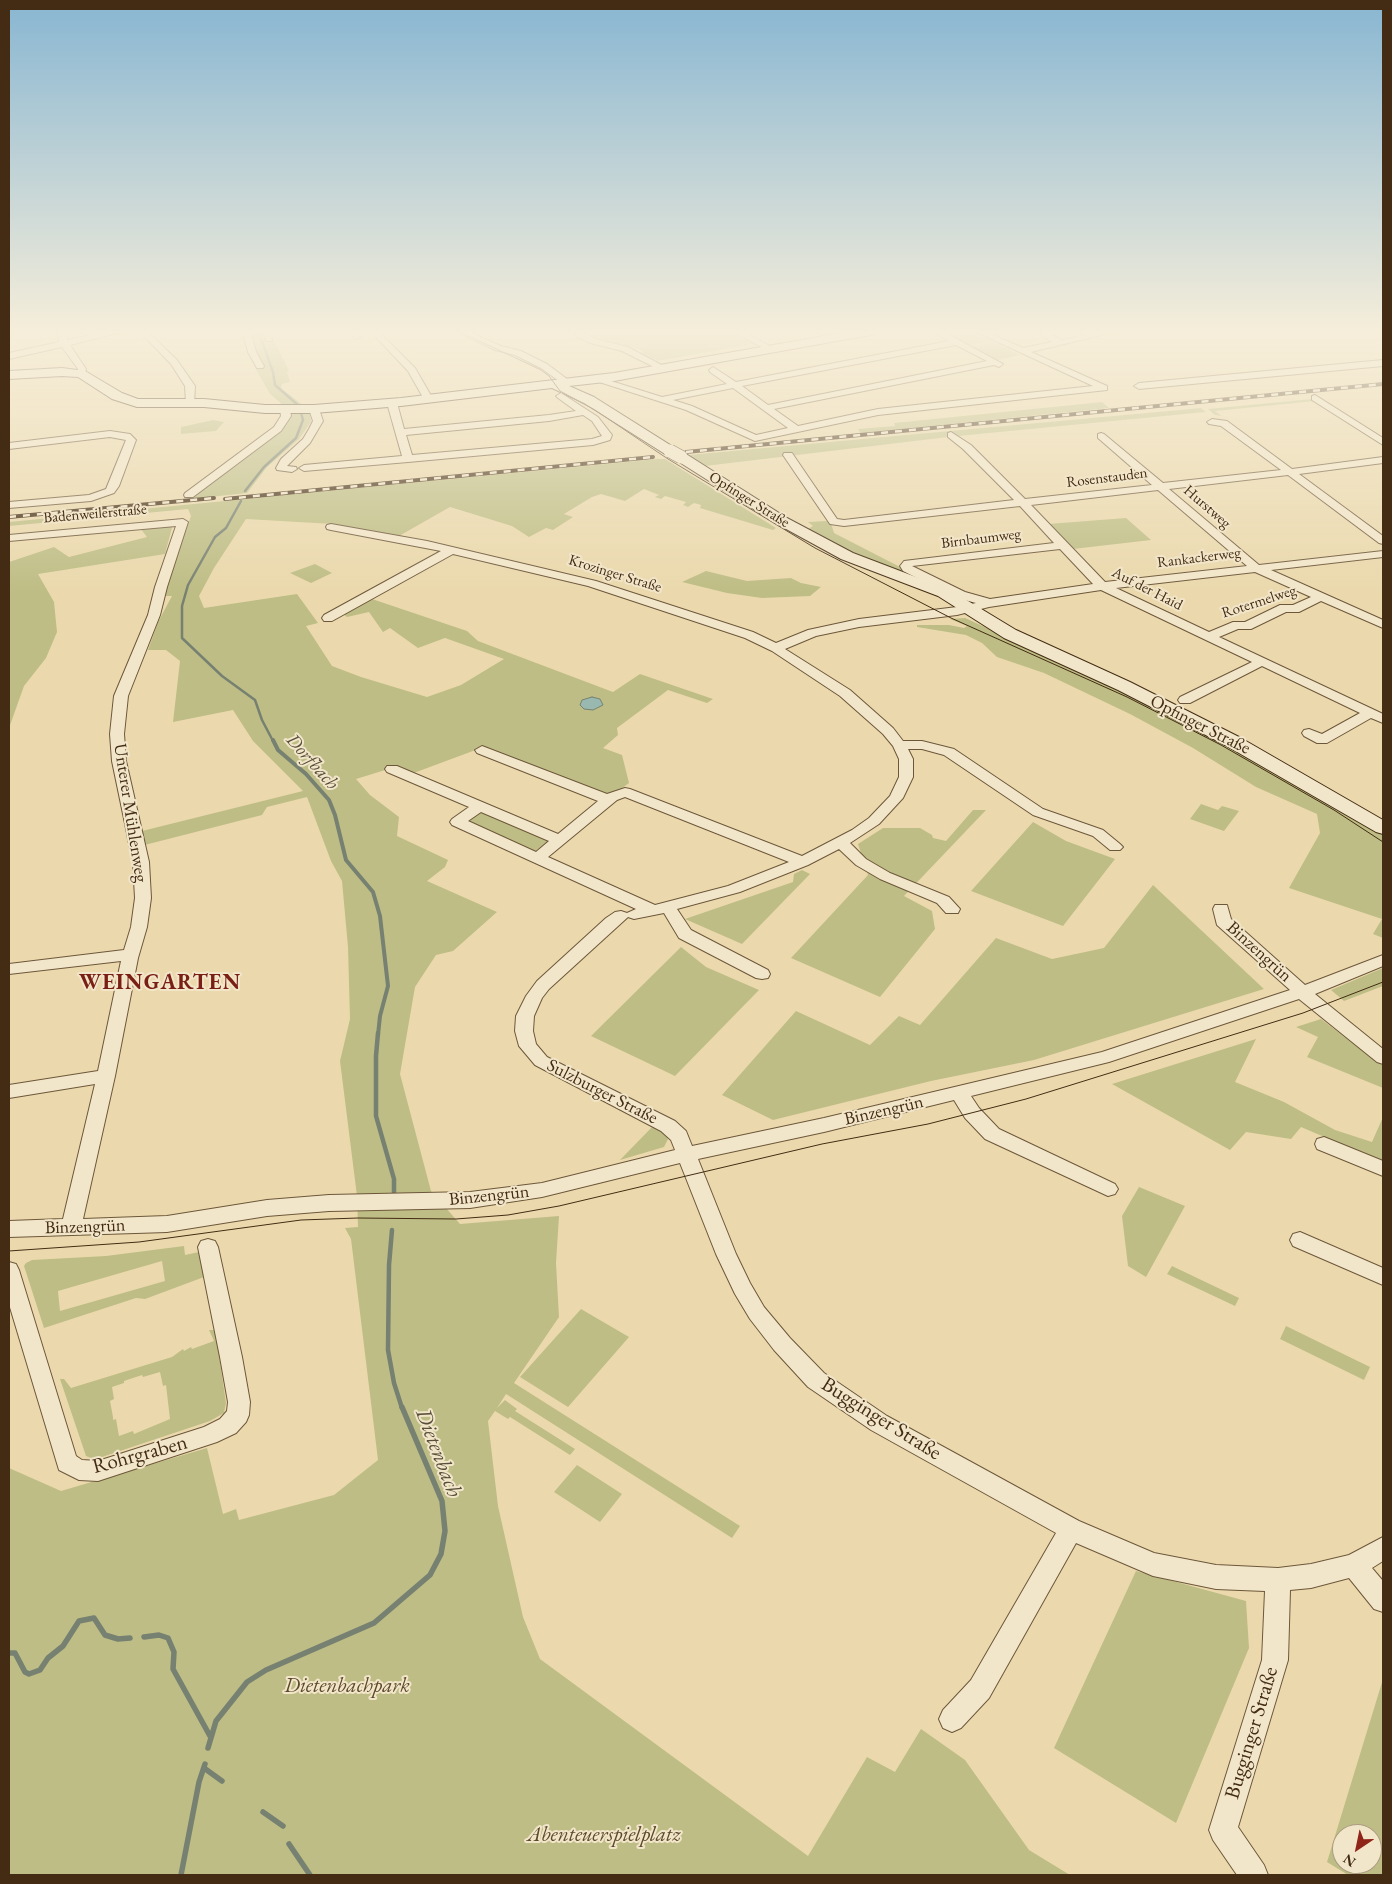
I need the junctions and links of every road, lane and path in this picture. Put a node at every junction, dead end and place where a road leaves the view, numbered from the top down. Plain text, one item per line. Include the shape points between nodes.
1 (285, 418) edge
2 (313, 418) edge
3 (399, 418) edge
4 (549, 418) edge
5 (596, 418) edge
6 (609, 418) edge
7 (710, 418) edge
8 (781, 418) edge
9 (849, 418) edge
10 (1346, 418) edge
11 (1212, 422) dead end
12 (796, 429) junction
13 (402, 432) junction
14 (951, 435) dead end
15 (1101, 436) dead end
16 (1383, 442) edge
17 (9, 446) edge
18 (788, 455) dead end
19 (408, 459) junction
20 (1383, 460) edge
21 (304, 468) dead end
22 (292, 469) dead end
23 (1290, 472) junction
24 (1160, 487) junction
25 (189, 495) dead end
26 (1023, 503) junction
27 (9, 505) edge
28 (183, 522) joint
29 (834, 522) joint
30 (331, 527) dead end
31 (9, 538) edge
32 (1383, 541) edge
33 (1062, 545) junction
34 (451, 550) junction
35 (1383, 554) edge
36 (1256, 568) junction
37 (1102, 586) junction
38 (1320, 597) junction
39 (958, 607) junction
40 (328, 618) dead end
41 (997, 619) junction
42 (1383, 624) edge
43 (1208, 637) junction
44 (771, 645) junction
45 (1261, 662) junction
46 (1185, 700) dead end
47 (1377, 716) edge
48 (1309, 733) dead end
49 (899, 745) junction
50 (482, 750) dead end
51 (392, 769) dead end
52 (608, 800) junction
53 (480, 806) junction
54 (1383, 828) edge
55 (560, 840) junction
56 (841, 843) junction
57 (1115, 847) dead end
58 (537, 858) junction
59 (803, 862) junction
60 (660, 908) junction
61 (952, 909) dead end
62 (1221, 909) dead end
63 (131, 955) junction
64 (1383, 960) edge
65 (9, 969) edge
66 (762, 974) dead end
67 (1303, 992) junction
68 (1383, 1058) edge
69 (106, 1076) junction
70 (9, 1091) edge
71 (959, 1093) junction
72 (1324, 1144) dead end
73 (688, 1154) junction
74 (1383, 1169) edge
75 (1108, 1189) dead end
76 (71, 1226) junction
77 (9, 1229) edge
78 (1300, 1240) dead end
79 (208, 1247) dead end
80 (9, 1270) edge
81 (1383, 1277) edge
82 (1071, 1530) junction
83 (1383, 1548) edge
84 (1354, 1565) junction
85 (1278, 1580) junction
86 (1383, 1600) edge
87 (952, 1719) dead end
88 (1254, 1875) edge

1 - 25 street via 278,429
2 - 22 street via 318,421 307,441 281,468
3 - 13 street
4 - 13 street
5 - 19 street via 608,437
6 - 39 street, Opfinger Straße via 676,454 782,521 847,556 895,573 917,584 930,596
7 - 12 street via 753,438
8 - 12 street
9 - 12 street
10 - 16 street
11 - 23 street via 1224,423
13 - 19 street
14 - 26 street, Auf der Haid
15 - 24 street, Hurstweg
17 - 27 street via 110,434 127,436 132,440 110,491 91,498
18 - 29 street
19 - 21 street
20 - 23 street, Rosenstauden
23 - 24 street, Rosenstauden
23 - 32 street
24 - 26 street, Rosenstauden
24 - 36 street, Hurstweg
26 - 29 street, Rosenstauden
26 - 33 street, Auf der Haid
28 - 31 street, Badenweilerstraße
28 - 63 street, Unterer Mühlenweg via 154,614 121,696 117,734 119,760 144,888
30 - 34 street, Krozinger Straße
33 - 37 street, Auf der Haid
33 - 41 street, Birnbaumweg via 908,563 906,568 961,595
34 - 40 street
34 - 44 street, Krozinger Straße via 592,583
35 - 36 street, Rankackerweg
36 - 37 street, Rankackerweg
36 - 38 street, Hurstweg
37 - 41 street, Rankackerweg
37 - 43 street, Auf der Haid
38 - 42 street, Hurstweg
38 - 43 street, Rotermelweg via 1295,609 1284,608 1247,626 1237,625
39 - 41 street, Rankackerweg
39 - 41 street, Opfinger Straße via 980,622
39 - 44 street via 828,629
41 - 54 street, Opfinger Straße via 1232,740
43 - 45 street, Auf der Haid
44 - 49 street, Sulzburger Straße via 845,693 882,725
45 - 46 street
45 - 47 street, Auf der Haid
47 - 48 street, Auf der Haid via 1322,740
49 - 56 street, Sulzburger Straße via 906,759 906,777 896,798 874,821
49 - 57 street via 922,745 949,752 1038,812 1098,833
50 - 52 street
51 - 53 street
52 - 55 street
52 - 59 street via 625,792
53 - 55 street
53 - 58 street via 457,822
55 - 58 street
56 - 59 street, Sulzburger Straße
56 - 61 street via 861,862 885,876 943,900
58 - 60 street
59 - 60 street, Sulzburger Straße via 734,888
60 - 66 street via 685,934
60 - 73 street, Sulzburger Straße via 612,922 534,996 525,1016 524,1031 528,1046 541,1061 668,1126 679,1136
62 - 67 street, Binzengrün via 1223,921
63 - 65 street
63 - 69 street, Unterer Mühlenweg
64 - 67 street, Binzengrün
67 - 68 street
67 - 71 street, Binzengrün via 1111,1056
69 - 70 street
69 - 76 street, Unterer Mühlenweg
71 - 73 street, Binzengrün
71 - 75 street via 992,1134
72 - 74 street
73 - 76 street, Binzengrün via 542,1190 470,1200 329,1203 266,1208 167,1224
73 - 82 street, Bugginger Straße via 742,1288 757,1313 816,1380 879,1423
76 - 77 street, Binzengrün
78 - 81 street
79 - 80 street, Rohrgraben via 232,1357 238,1415 228,1426 210,1435 98,1471 79,1470 67,1463
82 - 85 street, Bugginger Straße via 1153,1564 1216,1577
82 - 87 street via 980,1689
83 - 84 street, Bugginger Straße
84 - 85 street, Bugginger Straße
84 - 86 street
85 - 88 street, Bugginger Straße via 1275,1660 1223,1830

